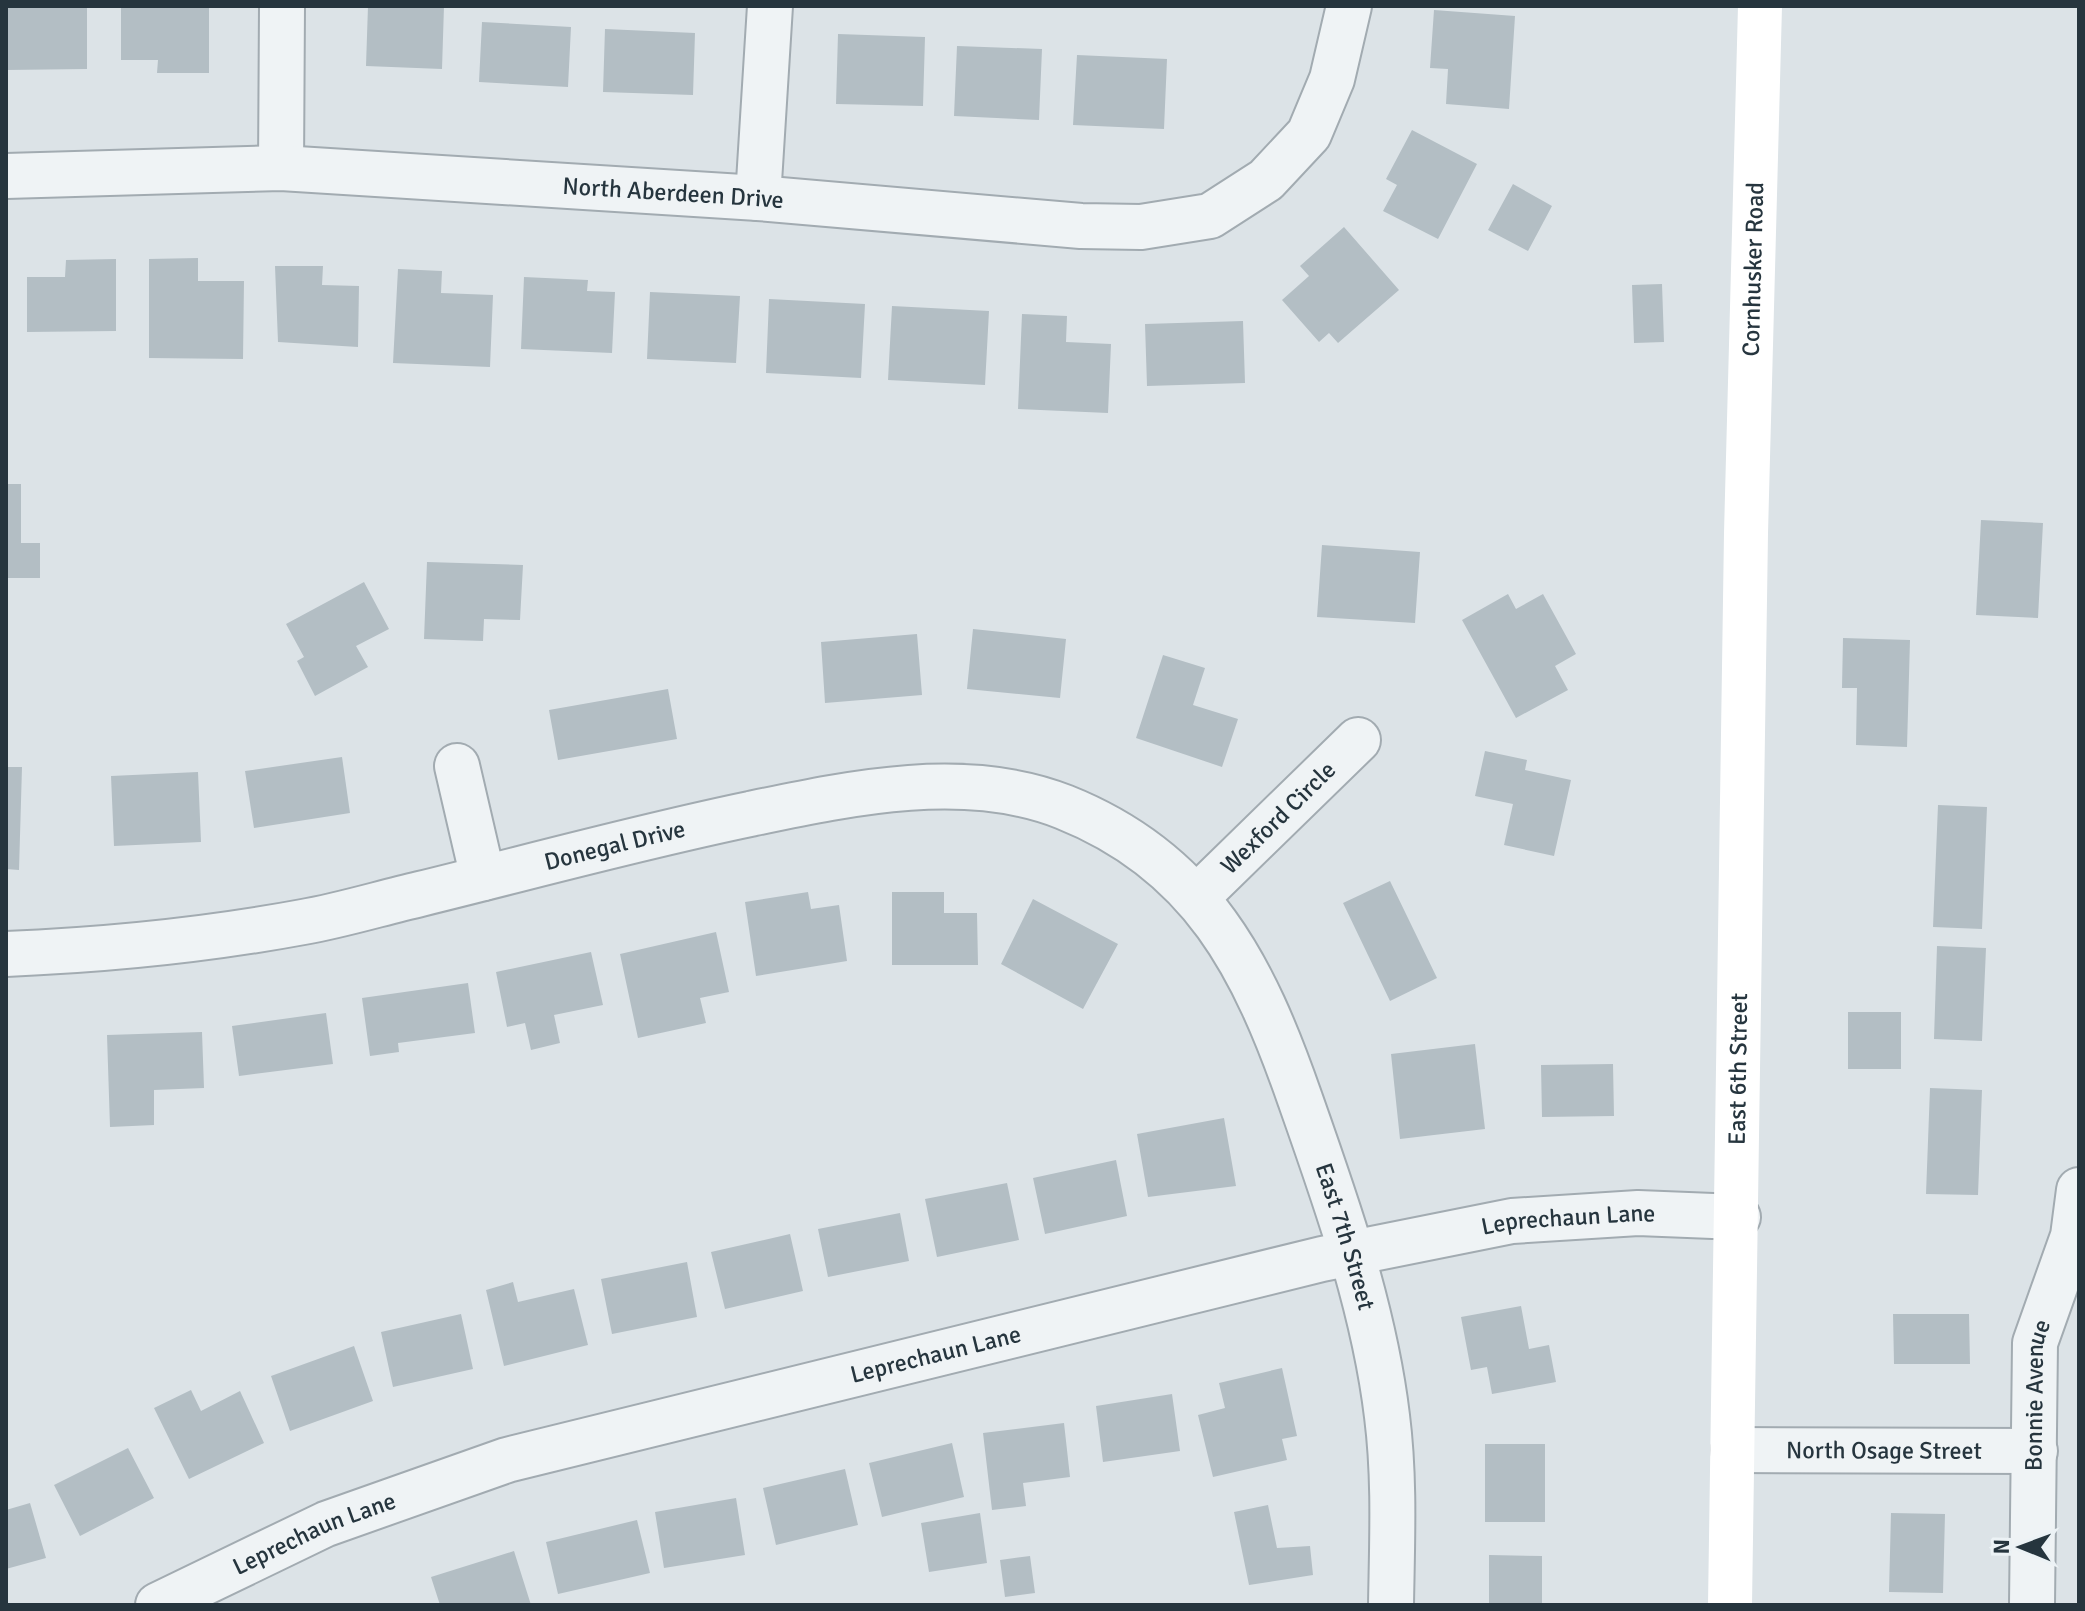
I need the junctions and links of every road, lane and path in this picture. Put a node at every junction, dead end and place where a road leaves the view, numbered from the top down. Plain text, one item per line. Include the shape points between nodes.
1 (282, 6) edge
2 (770, 6) edge
3 (1349, 6) edge
4 (1760, 6) edge
5 (281, 168) junction
6 (6, 176) edge
7 (758, 198) junction
8 (1746, 533) joint
9 (1358, 740) dead end
10 (457, 766) dead end
11 (483, 878) junction
12 (1198, 896) junction
13 (6, 954) edge
14 (2079, 1190) edge
15 (1738, 1217) junction
16 (1350, 1252) junction
17 (1734, 1450) junction
18 (2035, 1451) junction
19 (158, 1605) edge
20 (1391, 1605) edge
21 (1730, 1605) edge
22 (2032, 1605) edge

1 - 5 street
2 - 7 street
3 - 7 street, North Aberdeen Drive via 1332,79 1309,134 1266,180 1210,216 1141,227 1081,226
4 - 8 main road, Cornhusker Road
5 - 6 street, North Aberdeen Drive
5 - 7 street, North Aberdeen Drive
8 - 15 main road, East 6th Street
9 - 12 street, Wexford Circle
10 - 11 street
11 - 12 street, Donegal Drive via 818,799 931,787 1003,790 1064,807 1133,843
11 - 13 street, Donegal Drive via 305,922 99,951
12 - 16 street, East 7th Street via 1271,1017
14 - 18 street, Bonnie Avenue via 2073,1236 2035,1343
15 - 16 street, Leprechaun Lane via 1638,1213 1552,1218
15 - 17 main road, East 6th Street
16 - 19 street, Leprechaun Lane via 507,1460 326,1524
16 - 20 street, East 7th Street via 1387,1413 1393,1484
17 - 18 street, North Osage Street
17 - 21 main road, East 6th Street
18 - 22 street, Bonnie Avenue

